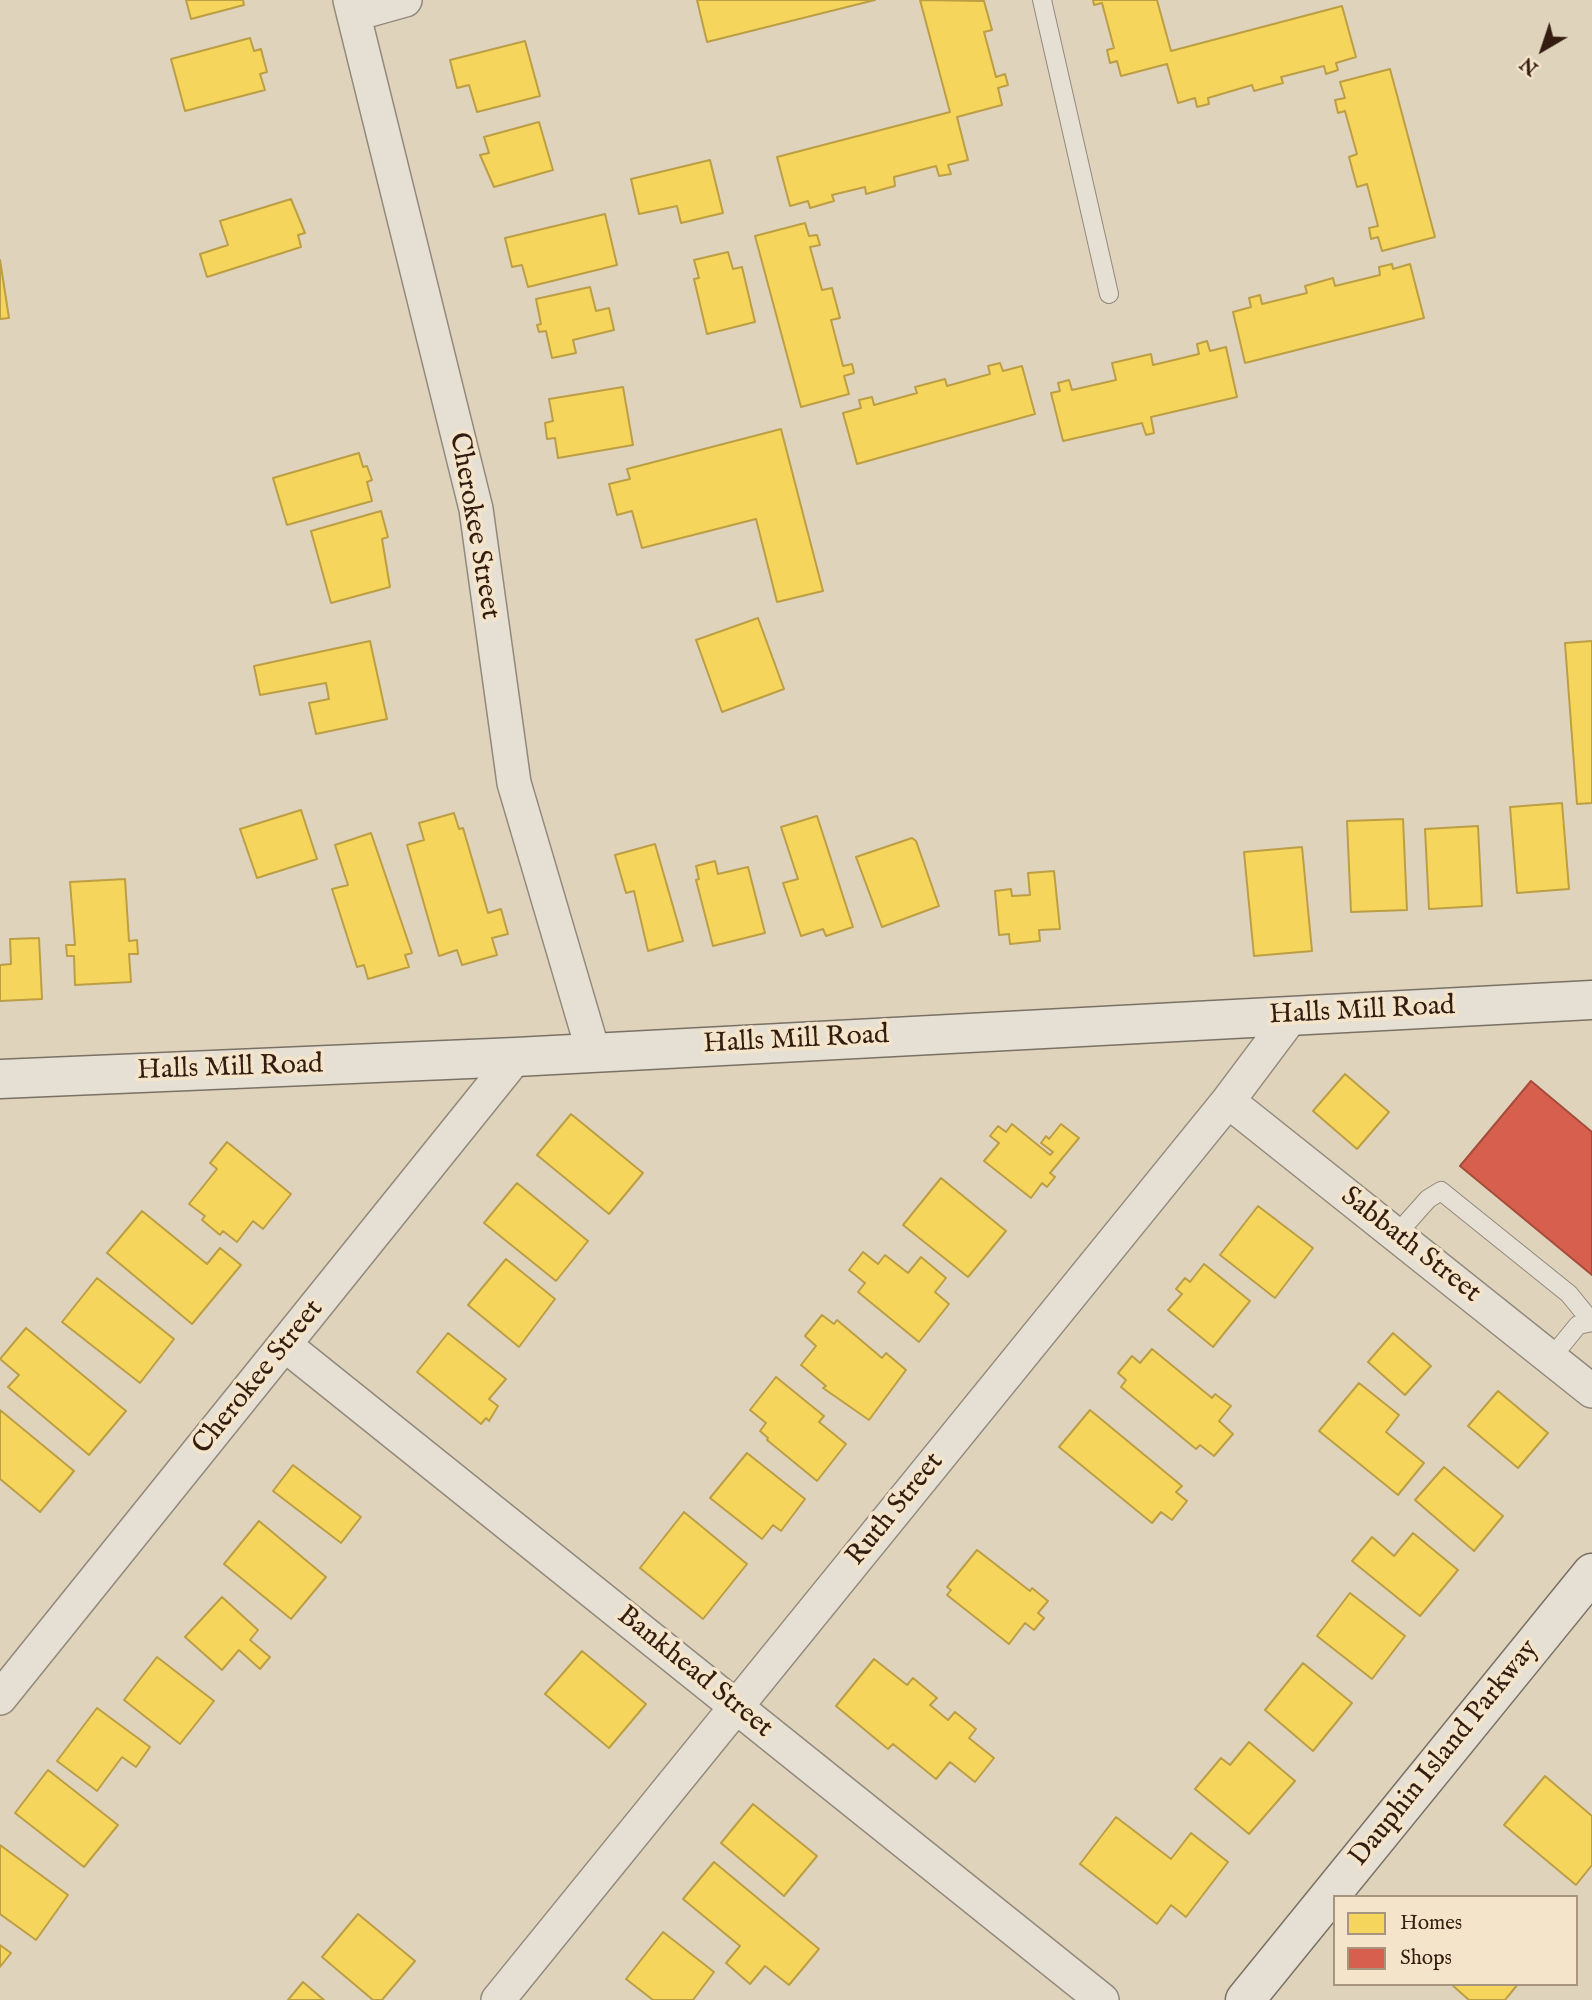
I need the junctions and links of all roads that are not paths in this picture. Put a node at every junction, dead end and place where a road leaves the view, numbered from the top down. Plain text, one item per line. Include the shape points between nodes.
1 (405, 0) edge
2 (1042, 0) edge
3 (353, 7) edge
4 (1109, 294) dead end
5 (1592, 1000) edge
6 (1291, 1017) junction
7 (593, 1051) junction
8 (516, 1057) junction
9 (0, 1079) edge
10 (1228, 1101) junction
11 (1396, 1235) junction
12 (1591, 1321) edge
13 (285, 1345) junction
14 (1551, 1358) junction
15 (1592, 1391) edge
16 (1592, 1573) edge
17 (0, 1698) edge
18 (736, 1707) junction
19 (498, 2000) edge
20 (1102, 2000) edge
21 (1245, 2000) edge

1 - 3 street
2 - 4 lane
3 - 7 street, Cherokee Street via 476,509 514,783
5 - 6 street, Halls Mill Road
6 - 7 street, Halls Mill Road
6 - 10 street, Ruth Street
7 - 8 street, Halls Mill Road
8 - 9 street, Halls Mill Road
8 - 13 street, Cherokee Street
10 - 11 street, Sabbath Street
10 - 18 street, Ruth Street
11 - 12 lane via 1441,1191 1569,1294
11 - 14 street, Sabbath Street
12 - 14 lane via 1578,1325
13 - 17 street, Cherokee Street
13 - 18 street, Bankhead Street
14 - 15 street, Sabbath Street
16 - 21 street, Dauphin Island Parkway
18 - 19 street, Ruth Street
18 - 20 street, Bankhead Street

